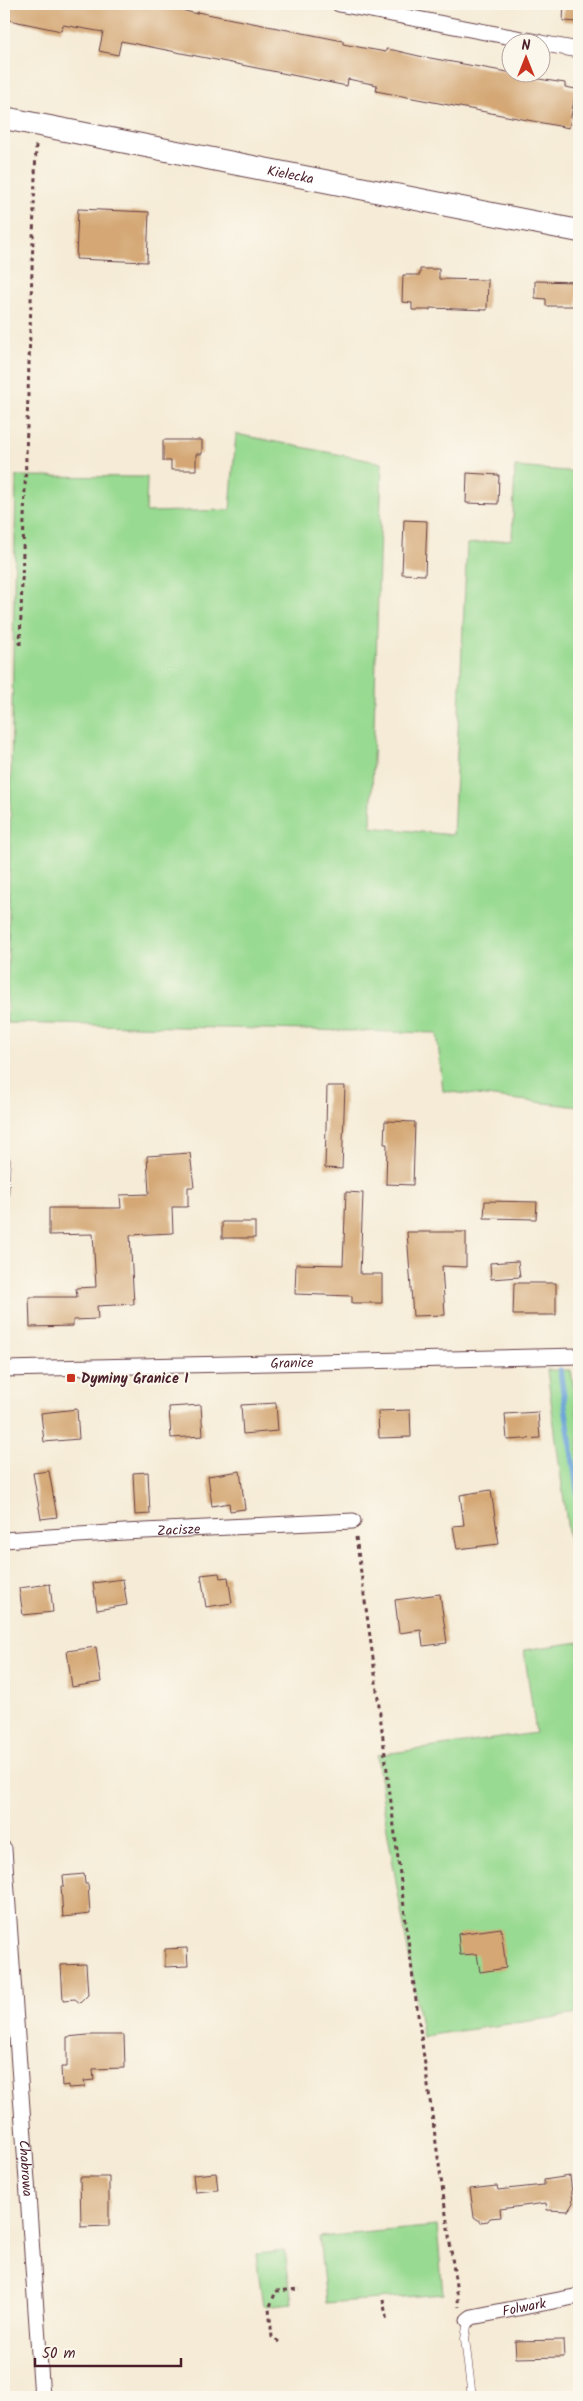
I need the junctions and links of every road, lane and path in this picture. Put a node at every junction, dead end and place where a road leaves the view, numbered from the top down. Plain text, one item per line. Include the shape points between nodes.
1 (339, 4) edge
2 (415, 11) edge
3 (500, 33) edge
4 (550, 45) edge
5 (579, 50) edge
6 (4, 118) edge
7 (36, 124) junction
8 (579, 231) edge
9 (20, 645) dead end
10 (6, 1160) dead end
11 (4, 1211) edge
12 (579, 1356) edge
13 (4, 1369) edge
14 (353, 1521) joint
15 (4, 1540) edge
16 (4, 1849) edge
17 (300, 2289) dead end
18 (579, 2296) edge
19 (383, 2298) dead end
20 (464, 2315) junction
21 (387, 2322) dead end
22 (278, 2342) dead end
23 (42, 2397) edge
24 (472, 2397) edge

1 - 2 street
2 - 3 street
4 - 5 street
6 - 7 street, Kielecka
7 - 8 street, Kielecka
7 - 9 path
10 - 11 lane
12 - 13 street, Granice
14 - 15 street, Zacisze
14 - 20 path via 413,1979
16 - 23 street, Chabrowa
17 - 22 path via 276,2291 269,2309 272,2337
18 - 20 street, Folwark via 472,2317
19 - 21 path
20 - 24 lane

